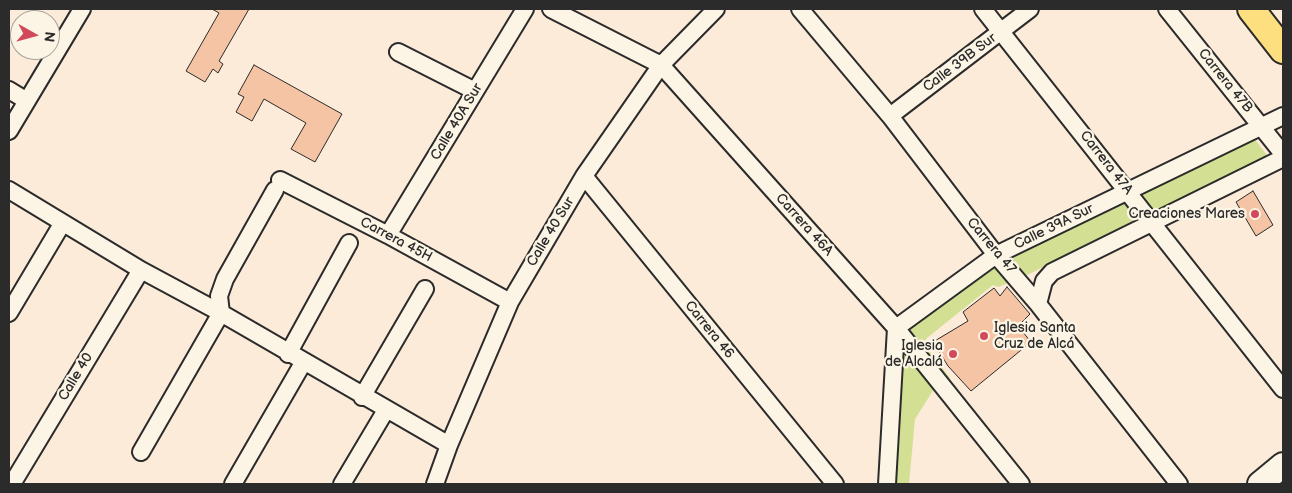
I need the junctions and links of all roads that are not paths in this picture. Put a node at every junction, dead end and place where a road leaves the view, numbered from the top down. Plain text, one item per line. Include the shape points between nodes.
1 (82, 9) edge
2 (525, 9) edge
3 (551, 9) edge
4 (716, 9) edge
5 (800, 9) edge
6 (983, 9) edge
7 (1030, 9) edge
8 (1166, 9) edge
9 (1250, 9) edge
10 (1001, 32) junction
11 (1283, 50) edge
12 (398, 52) dead end
13 (661, 65) junction
14 (9, 90) edge
15 (475, 92) junction
16 (27, 101) junction
17 (890, 116) junction
18 (1283, 116) edge
19 (1262, 128) junction
20 (9, 131) edge
21 (1283, 156) edge
22 (584, 176) junction
23 (9, 190) edge
24 (1129, 191) junction
25 (1152, 223) junction
26 (62, 224) junction
27 (388, 235) junction
28 (349, 243) dead end
29 (996, 255) junction
30 (141, 270) junction
31 (425, 289) dead end
32 (510, 302) junction
33 (1038, 304) junction
34 (9, 313) edge
35 (221, 314) junction
36 (896, 328) junction
37 (288, 354) junction
38 (303, 363) junction
39 (1283, 389) edge
40 (362, 397) junction
41 (386, 410) junction
42 (449, 446) junction
43 (141, 452) dead end
44 (1283, 465) edge
45 (12, 484) edge
46 (233, 484) edge
47 (342, 484) edge
48 (435, 484) edge
49 (835, 484) edge
50 (887, 484) edge
51 (1021, 484) edge
52 (1179, 484) edge
53 (1260, 484) edge

1 - 16 street
2 - 15 street, Calle 40A Sur
3 - 13 street, Carrera 46A
4 - 13 street, Calle 40 Sur
5 - 17 street, Carrera 47
6 - 10 street, Carrera 47A
7 - 10 street, Calle 39B Sur
8 - 19 street, Carrera 47B
9 - 11 main road
10 - 17 street, Calle 39B Sur
10 - 24 street, Carrera 47A
12 - 15 street
13 - 22 street, Calle 40 Sur
13 - 36 street, Carrera 46A
14 - 16 street
15 - 27 street, Calle 40A Sur
16 - 20 street
17 - 29 street, Carrera 47
18 - 19 street, Calle 39A Sur
19 - 21 street, Carrera 47B
19 - 24 street, Calle 39A Sur
21 - 25 street
22 - 32 street, Calle 40 Sur
22 - 49 street, Carrera 46
23 - 26 street
24 - 25 street, Carrera 47A
24 - 29 street, Calle 39A Sur
25 - 33 street via 1052,272 1044,282
25 - 39 street, Carrera 47A
26 - 30 street
26 - 34 street
27 - 32 street, Carrera 45H
27 - 35 street, Carrera 45H via 278,185 225,279 219,296
28 - 37 street
29 - 33 street, Carrera 47
29 - 36 street, Calle 39A Sur
30 - 35 street
30 - 45 street, Calle 40
31 - 40 street
32 - 42 street, Calle 40 Sur
33 - 52 street, Carrera 47
35 - 37 street
35 - 43 street
36 - 50 street
36 - 51 street, Carrera 46A
37 - 38 street
38 - 40 street
38 - 46 street
40 - 41 street
41 - 42 street
41 - 47 street
42 - 48 street, Calle 40 Sur
44 - 53 street

